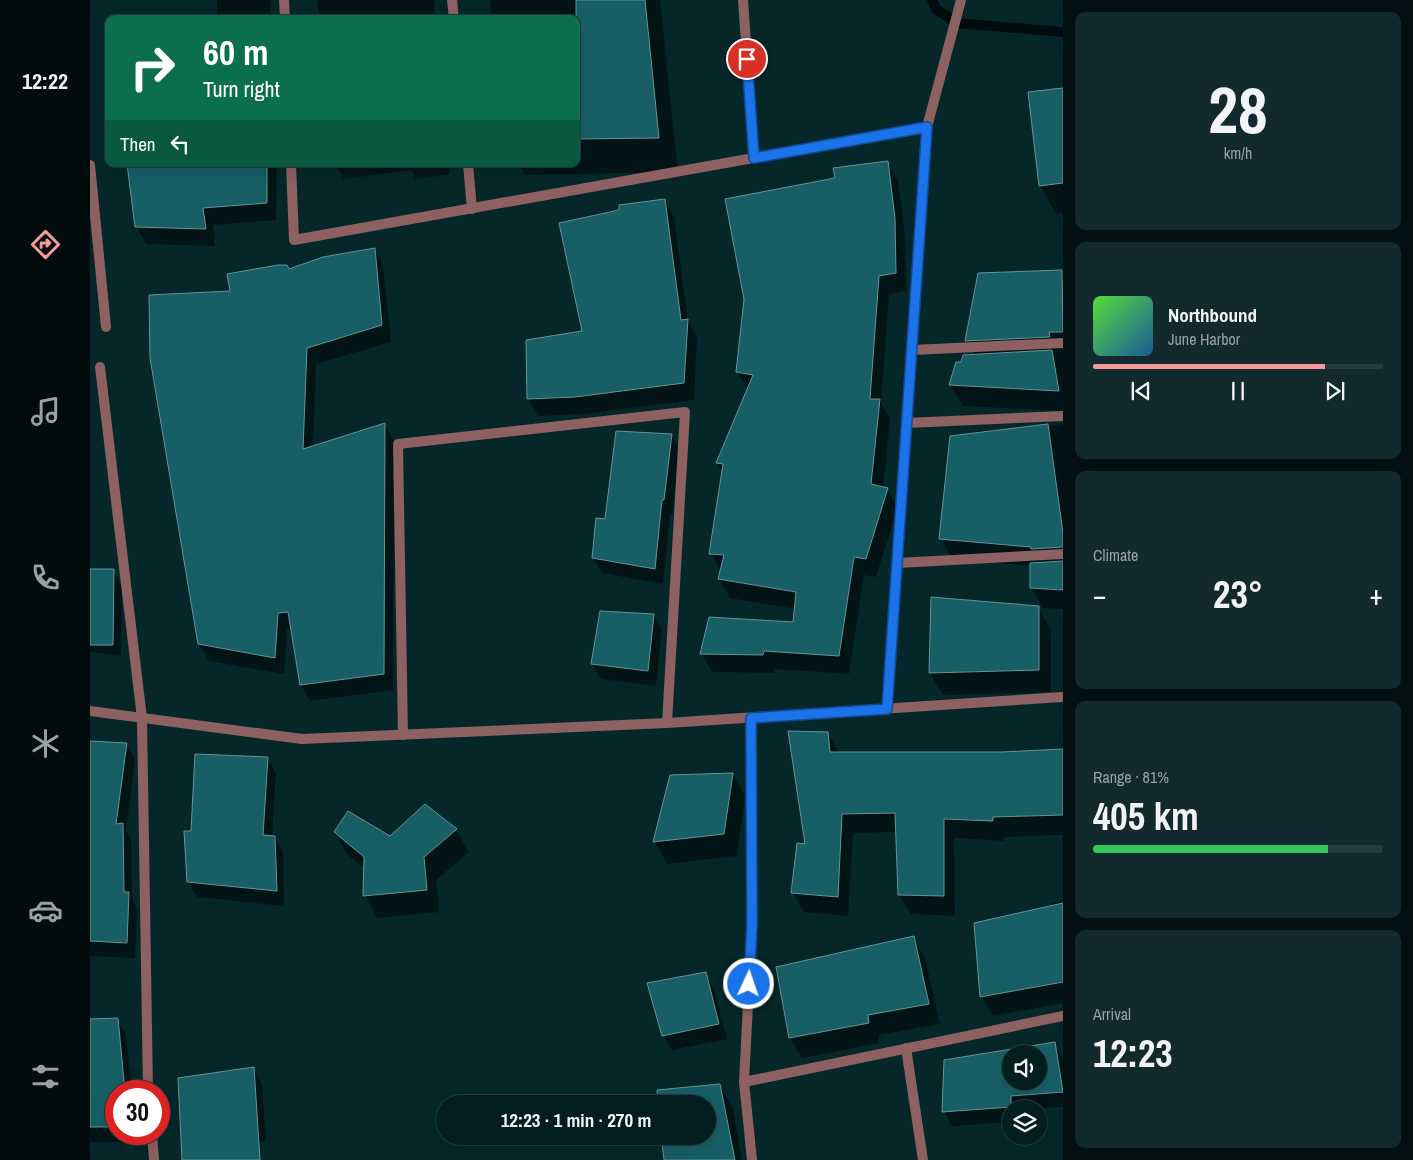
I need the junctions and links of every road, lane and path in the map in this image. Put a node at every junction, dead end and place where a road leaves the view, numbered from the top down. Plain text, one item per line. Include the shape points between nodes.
1 (284, 0) edge
2 (452, 0) edge
3 (743, 0) edge
4 (961, 0) edge
5 (285, 15) edge
6 (454, 15) edge
7 (927, 127) junction
8 (754, 158) junction
9 (90, 165) edge
10 (291, 167) edge
11 (468, 167) edge
12 (472, 209) junction
13 (94, 238) edge
14 (106, 327) dead end
15 (1063, 343) edge
16 (912, 350) junction
17 (100, 367) dead end
18 (1063, 416) edge
19 (906, 423) junction
20 (1063, 554) edge
21 (897, 563) junction
22 (1063, 697) edge
23 (887, 709) junction
24 (90, 711) edge
25 (142, 718) junction
26 (751, 718) junction
27 (667, 723) junction
28 (403, 735) junction
29 (1063, 1016) edge
30 (906, 1048) junction
31 (148, 1080) edge
32 (744, 1082) junction
33 (153, 1145) edge
34 (154, 1160) edge
35 (752, 1160) edge
36 (923, 1160) edge

1 - 5 street
2 - 6 street
3 - 8 street
4 - 7 street
7 - 8 street
7 - 16 street
8 - 12 street
9 - 13 street
10 - 12 street via 294,240
11 - 12 street
13 - 14 street
15 - 16 street
16 - 19 street
17 - 25 street
18 - 19 street
19 - 21 street
20 - 21 street
21 - 23 street
22 - 23 street
23 - 26 street
24 - 25 street
25 - 28 street via 302,739
25 - 31 street
26 - 27 street
26 - 32 street via 752,925
27 - 28 street
27 - 28 street via 685,412 398,444
29 - 30 street
30 - 32 street
30 - 36 street
32 - 35 street
33 - 34 street

